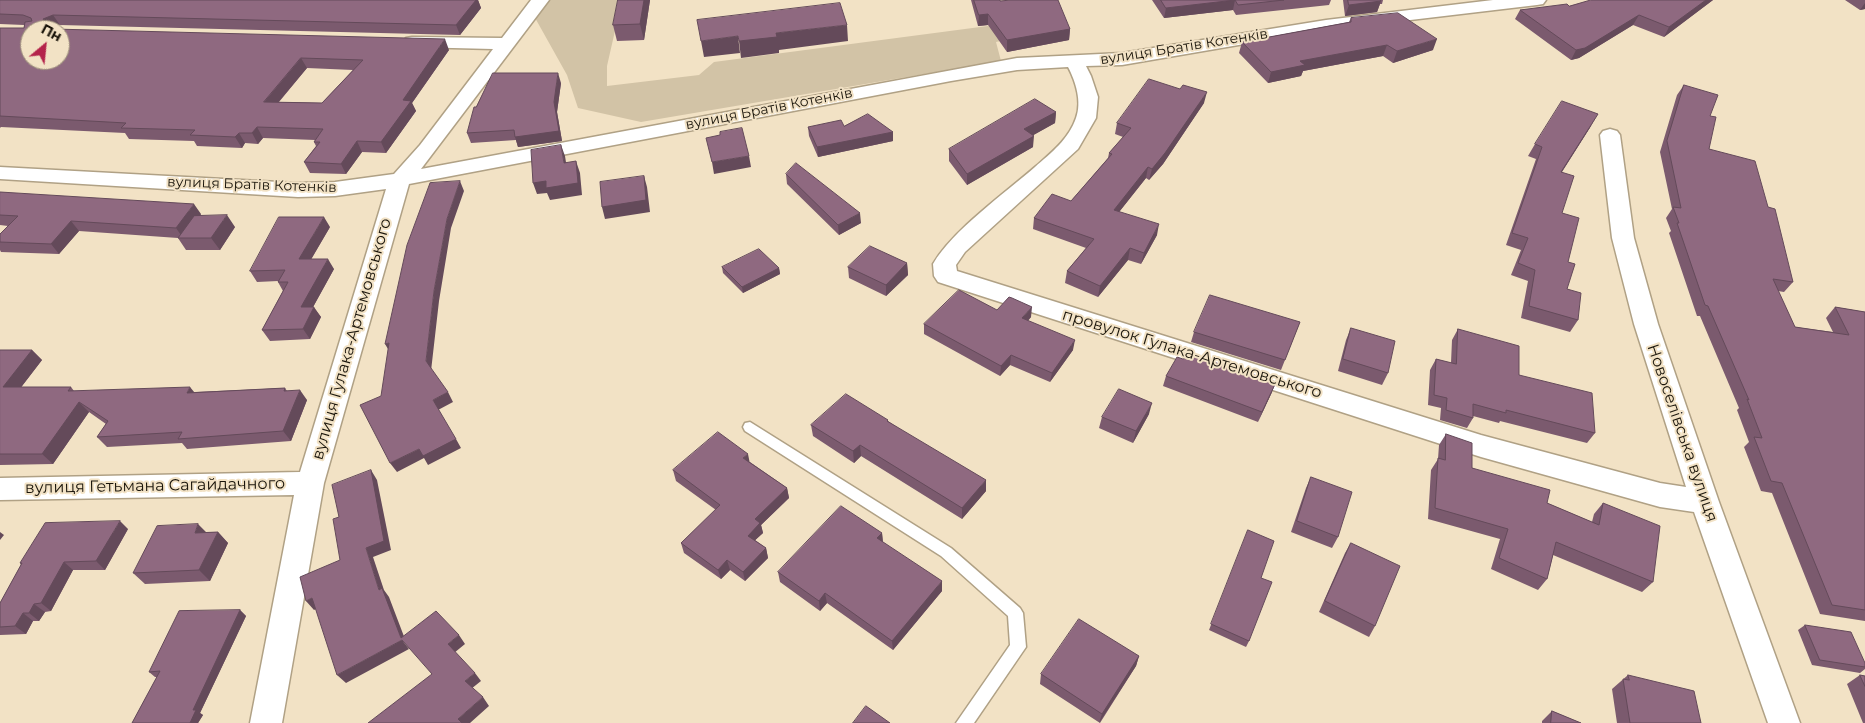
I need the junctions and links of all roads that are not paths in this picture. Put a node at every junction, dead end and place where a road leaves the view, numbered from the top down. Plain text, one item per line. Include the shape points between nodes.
1 (540, 0) edge
2 (1537, 0) edge
3 (398, 41) edge
4 (507, 44) junction
5 (1074, 62) junction
6 (1610, 135) dead end
7 (0, 173) edge
8 (399, 181) junction
9 (750, 427) dead end
10 (310, 483) junction
11 (0, 489) edge
12 (1705, 502) junction
13 (266, 723) edge
14 (964, 723) edge
15 (1784, 723) edge

1 - 4 street, вулиця Гулака-Артемовського
2 - 5 street, вулиця Братів Котенків via 1326,25 1122,59
3 - 4 street
4 - 8 street, вулиця Гулака-Артемовського
5 - 8 street, вулиця Братів Котенків via 1017,64 951,75
5 - 12 street, провулок Гулака-Артемовського via 1088,97 1086,118 1068,150 957,247 944,264 946,276 1481,446 1660,495
6 - 12 street, Новоселівська вулиця via 1623,238 1646,324
7 - 8 street, вулиця Братів Котенків via 298,190
8 - 10 street, вулиця Гулака-Артемовського
9 - 14 lane via 946,552 1016,612 1018,647
10 - 11 street, вулиця Гетьмана Сагайдачного
10 - 13 street, вулиця Гулака-Артемовського
12 - 15 street, Новоселівська вулиця

